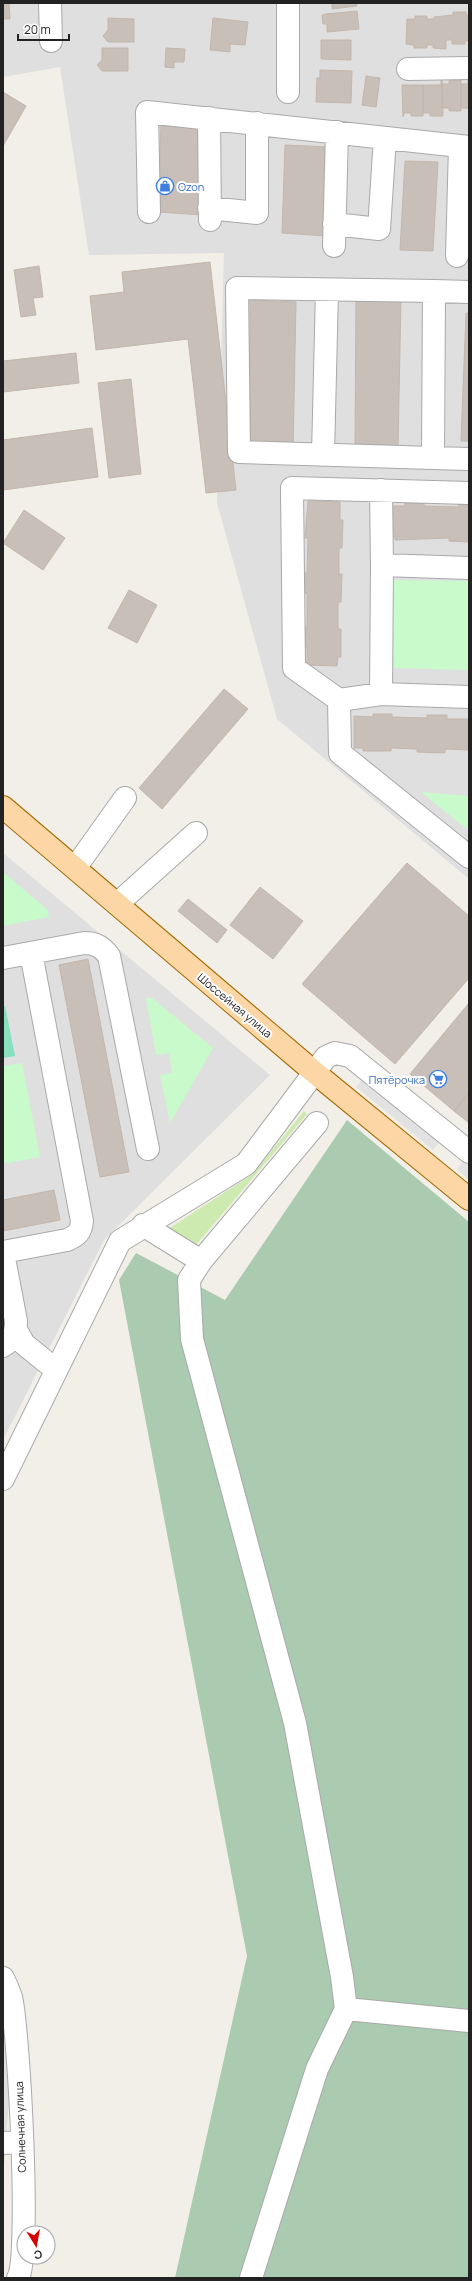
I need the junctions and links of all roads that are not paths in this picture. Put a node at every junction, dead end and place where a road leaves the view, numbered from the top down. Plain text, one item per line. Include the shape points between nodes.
1 (50, 3) edge
2 (288, 3) edge
3 (51, 41) dead end
4 (469, 68) edge
5 (408, 69) dead end
6 (288, 92) dead end
7 (209, 118) junction
8 (257, 124) junction
9 (337, 132) junction
10 (384, 138) junction
11 (464, 146) edge
12 (148, 212) dead end
13 (334, 224) junction
14 (334, 246) dead end
15 (461, 246) edge
16 (327, 290) junction
17 (434, 291) junction
18 (469, 292) edge
19 (323, 455) junction
20 (433, 458) junction
21 (469, 459) edge
22 (381, 490) junction
23 (469, 493) edge
24 (382, 565) junction
25 (469, 568) edge
26 (381, 694) junction
27 (469, 697) edge
28 (338, 700) junction
29 (126, 798) dead end
30 (3, 807) edge
31 (196, 833) dead end
32 (469, 857) edge
33 (75, 868) junction
34 (117, 904) junction
35 (31, 952) junction
36 (3, 958) edge
37 (314, 1072) junction
38 (317, 1123) dead end
39 (148, 1149) dead end
40 (469, 1152) edge
41 (469, 1198) edge
42 (143, 1225) junction
43 (3, 1252) edge
44 (201, 1261) junction
45 (9, 1338) edge
46 (56, 1370) junction
47 (3, 1479) edge
48 (3, 1978) edge
49 (346, 2009) junction
50 (469, 2021) edge
51 (10, 2046) edge
52 (12, 2143) edge
53 (13, 2276) edge
54 (251, 2278) edge

1 - 3 street
2 - 6 street
4 - 5 street
7 - 8 street
7 - 8 street via 209,214 257,213
7 - 12 street via 147,112
8 - 9 street
9 - 10 street
9 - 13 street
10 - 11 street
10 - 13 street via 379,228
11 - 15 street
13 - 14 street
16 - 17 street
16 - 19 street
16 - 19 street via 237,288 239,452
17 - 18 street
17 - 20 street
19 - 20 street
20 - 21 street
22 - 23 street
22 - 24 street
22 - 28 street via 292,488 294,668
24 - 25 street
24 - 26 street
26 - 27 street
26 - 28 street
28 - 32 street via 340,753
29 - 33 street
30 - 33 main road, Шоссейная улица
31 - 34 street
33 - 34 main road, Шоссейная улица
34 - 37 main road, Шоссейная улица
35 - 36 street
35 - 39 street via 84,942 95,943 109,956
35 - 43 street via 82,1221 81,1231 67,1240
37 - 40 street via 326,1057 344,1054 350,1056
37 - 41 main road, Шоссейная улица
37 - 42 street via 246,1164
38 - 44 street
42 - 44 street
42 - 46 street via 120,1241
43 - 45 street via 16,1321
44 - 49 street via 189,1280 192,1339 295,1723
45 - 46 street via 24,1344
46 - 47 street
48 - 51 street, Солнечная улица via 11,1997
49 - 50 street
49 - 54 street via 317,2069
51 - 52 street, Солнечная улица
52 - 53 street, Солнечная улица via 24,2235

